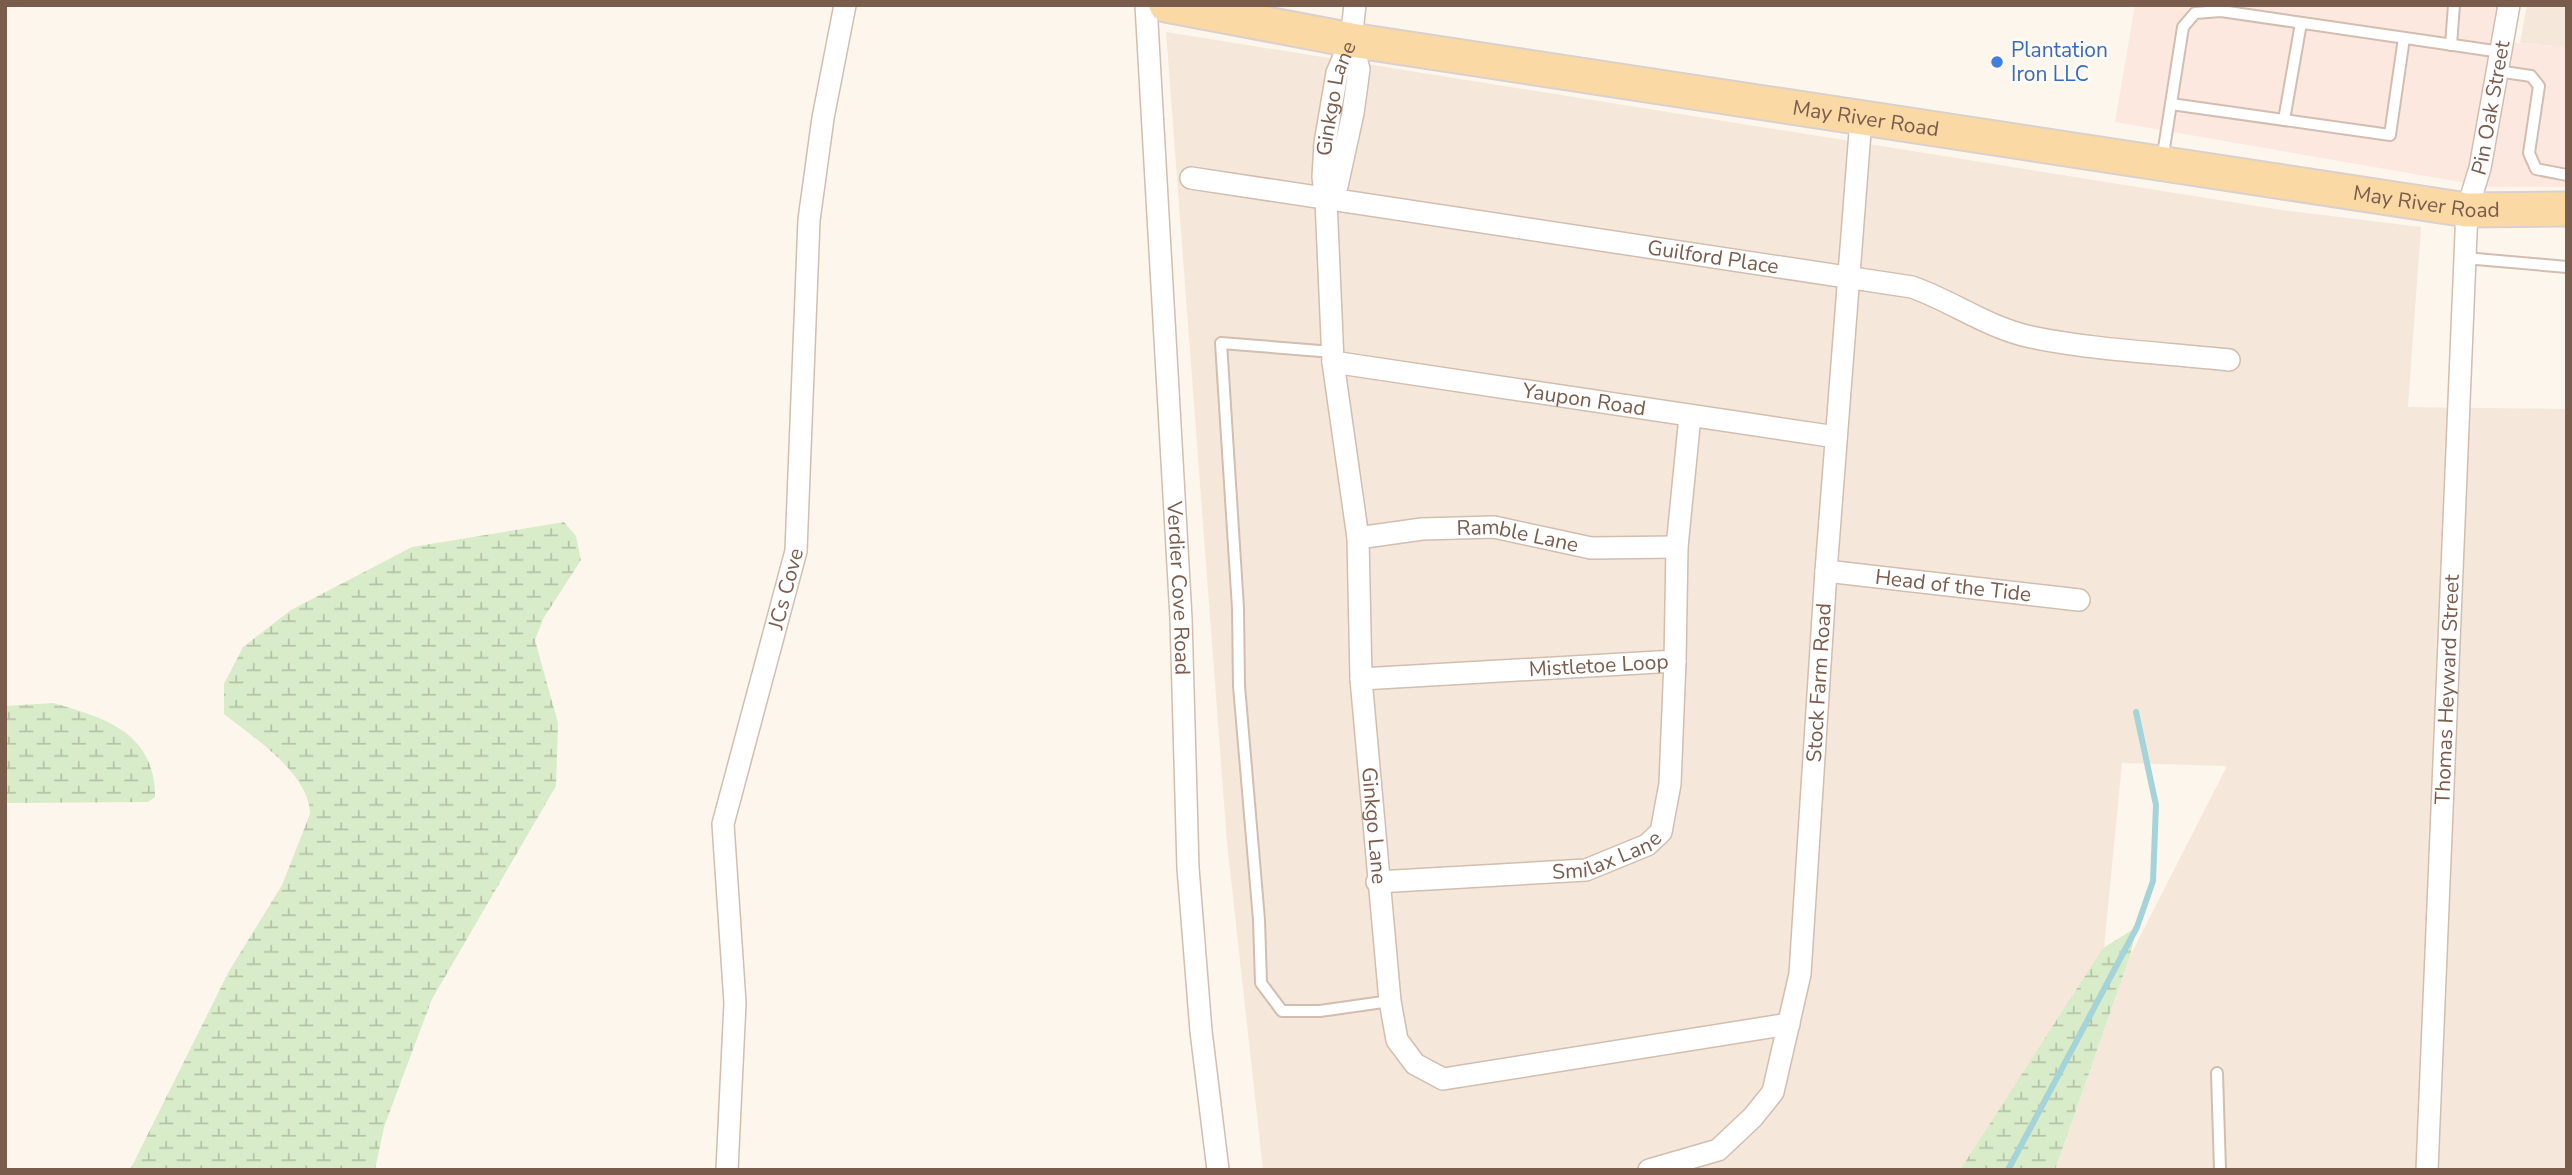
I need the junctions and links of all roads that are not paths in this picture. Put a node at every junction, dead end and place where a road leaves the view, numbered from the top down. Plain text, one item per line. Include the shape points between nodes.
1 (845, 5) edge
2 (1146, 5) edge
3 (1166, 5) edge
4 (1355, 5) edge
5 (2454, 5) edge
6 (2509, 5) edge
7 (2301, 23) junction
8 (2404, 38) junction
9 (1351, 40) junction
10 (2451, 45) junction
11 (2499, 61) junction
12 (2171, 104) junction
13 (1861, 119) junction
14 (2284, 120) junction
15 (2162, 164) junction
16 (2567, 175) edge
17 (1191, 178) dead end
18 (1326, 200) junction
19 (2567, 209) edge
20 (2467, 210) junction
21 (2465, 258) junction
22 (2567, 267) edge
23 (1849, 277) junction
24 (1333, 357) junction
25 (2229, 360) dead end
26 (1690, 415) junction
27 (1836, 437) junction
28 (1358, 538) junction
29 (1677, 547) junction
30 (1826, 571) junction
31 (2079, 600) dead end
32 (1675, 661) junction
33 (1361, 678) junction
34 (1377, 882) junction
35 (1390, 1001) junction
36 (1789, 1024) junction
37 (2217, 1073) dead end
38 (727, 1170) edge
39 (1218, 1170) edge
40 (1649, 1170) edge
41 (2220, 1170) edge
42 (2427, 1170) edge

1 - 38 street, JCs Cove via 809,220 796,551 723,824 735,1003
2 - 39 street, Verdier Cove Road via 1181,618 1188,868
3 - 9 main road, May River Road
4 - 9 street, Ginkgo Lane
5 - 10 lane
6 - 11 street, Pin Oak Street
7 - 8 lane
7 - 12 lane via 2221,11 2195,13 2183,27
7 - 14 lane
8 - 10 lane
8 - 14 lane via 2390,135
9 - 13 main road, May River Road
9 - 18 street, Ginkgo Lane via 1337,73 1325,143
10 - 11 lane
11 - 16 lane via 2531,76 2539,86 2531,162 2536,169
11 - 20 street, Pin Oak Street via 2480,167
12 - 14 lane
12 - 15 lane
13 - 15 main road, May River Road
13 - 23 street, Stock Farm Road
15 - 20 main road, May River Road
17 - 18 street, Guilford Place
18 - 23 street, Guilford Place
18 - 24 street, Ginkgo Lane
19 - 20 main road, May River Road
20 - 21 street, Thomas Heyward Street
21 - 22 lane
21 - 42 street, Thomas Heyward Street
23 - 25 street, Guilford Place via 1912,287 2030,337
23 - 27 street, Stock Farm Road
24 - 26 street, Yaupon Road
24 - 28 street, Ginkgo Lane
24 - 35 lane via 1221,343 1261,983 1282,1011 1320,1011
26 - 27 street, Yaupon Road
26 - 29 street, Mistletoe Loop
27 - 30 street, Stock Farm Road
28 - 29 street, Ramble Lane via 1422,529 1494,527 1591,548
28 - 33 street, Ginkgo Lane
29 - 32 street, Mistletoe Loop
30 - 31 street, Head of the Tide
30 - 36 street, Stock Farm Road via 1800,974
32 - 33 street, Mistletoe Loop
32 - 34 street, Smilax Lane via 1670,784 1661,832 1647,845 1586,870
33 - 34 street, Ginkgo Lane
34 - 35 street, Ginkgo Lane
35 - 36 street, Ginkgo Lane via 1397,1040 1415,1064 1443,1079
36 - 40 street, Stock Farm Road via 1773,1092 1753,1117 1718,1150
37 - 41 lane

